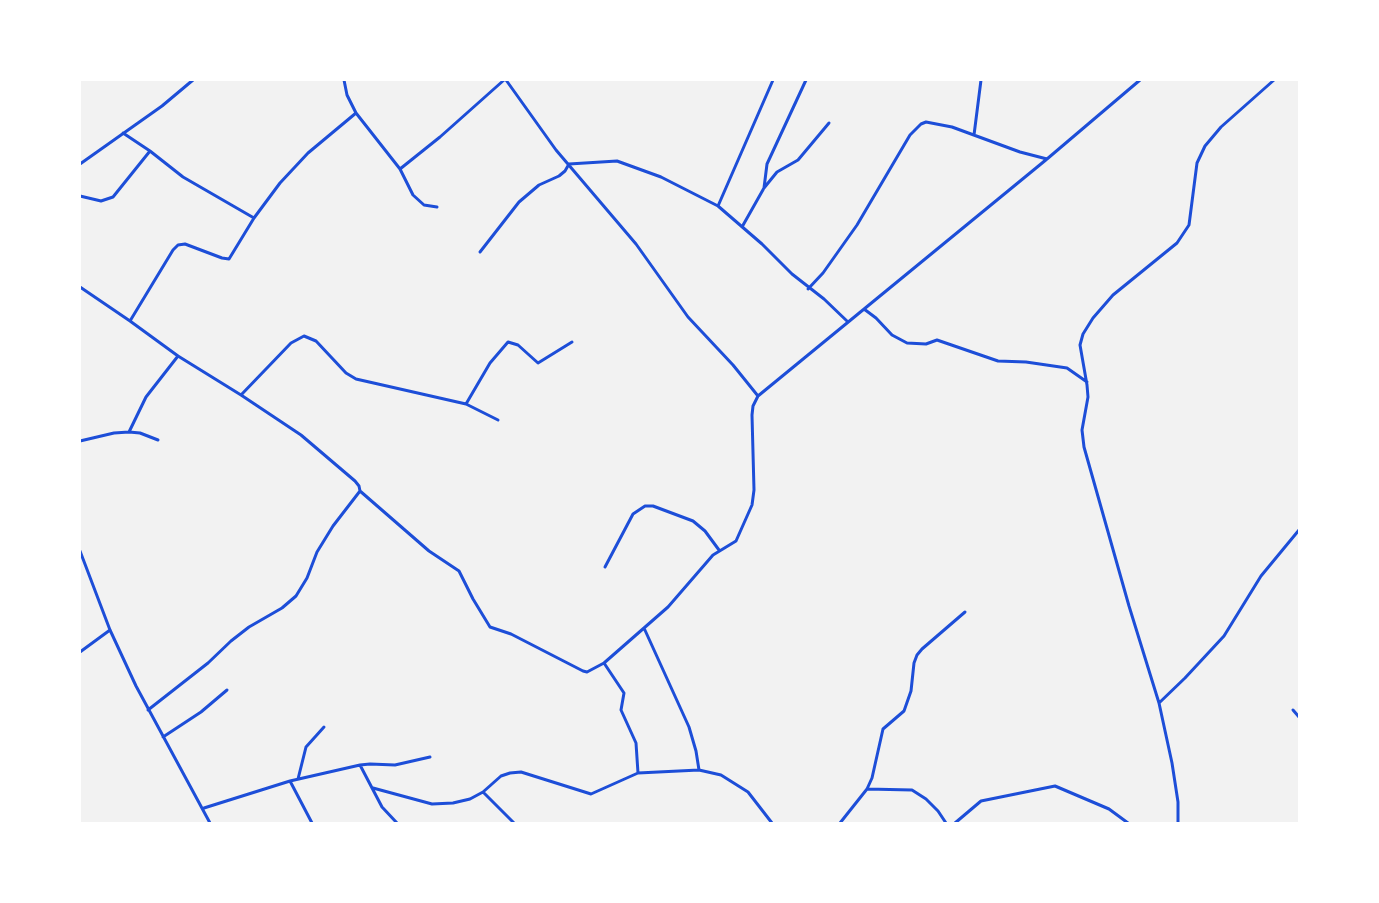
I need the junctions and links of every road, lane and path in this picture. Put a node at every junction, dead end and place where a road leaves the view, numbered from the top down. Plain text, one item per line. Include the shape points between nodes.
1 (193, 80) edge
2 (344, 80) edge
3 (505, 80) edge
4 (774, 80) edge
5 (806, 80) edge
6 (981, 80) edge
7 (1140, 80) edge
8 (1274, 80) edge
9 (356, 113) junction
10 (829, 123) dead end
11 (123, 133) junction
12 (974, 135) junction
13 (150, 151) junction
14 (1047, 159) junction
15 (80, 164) edge
16 (569, 164) junction
17 (400, 169) junction
18 (764, 188) junction
19 (80, 196) edge
20 (718, 206) junction
21 (437, 207) dead end
22 (254, 218) junction
23 (742, 227) junction
24 (480, 252) dead end
25 (80, 287) edge
26 (808, 288) junction
27 (864, 309) junction
28 (130, 321) junction
29 (848, 322) junction
30 (572, 342) dead end
31 (178, 356) junction
32 (1087, 382) junction
33 (241, 395) junction
34 (758, 396) junction
35 (466, 404) junction
36 (498, 420) dead end
37 (129, 432) junction
38 (158, 440) dead end
39 (80, 442) edge
40 (360, 491) junction
41 (1299, 530) edge
42 (719, 550) junction
43 (80, 551) edge
44 (605, 567) dead end
45 (965, 612) dead end
46 (644, 628) junction
47 (110, 630) junction
48 (80, 652) edge
49 (604, 663) junction
50 (227, 690) dead end
51 (1159, 703) junction
52 (148, 710) junction
53 (1293, 710) dead end
54 (1299, 717) edge
55 (324, 727) dead end
56 (163, 737) junction
57 (430, 757) dead end
58 (360, 765) junction
59 (699, 770) junction
60 (638, 773) junction
61 (298, 780) junction
62 (290, 781) junction
63 (373, 788) junction
64 (867, 789) junction
65 (483, 792) junction
66 (204, 808) junction
67 (210, 823) edge
68 (312, 823) edge
69 (397, 823) edge
70 (514, 823) edge
71 (772, 823) edge
72 (840, 823) edge
73 (946, 823) edge
74 (955, 823) edge
75 (1128, 823) edge
76 (1178, 823) edge

1 - 11 street via 162,106
2 - 9 street via 347,95
3 - 16 street
3 - 17 street
4 - 20 street
5 - 18 street via 767,164
6 - 12 street
7 - 14 street
8 - 32 street via 1221,127 1205,146 1197,163 1188,225 1177,243 1113,295 1083,334 1080,345
9 - 17 street
9 - 22 street via 308,153 280,183
10 - 18 street via 798,160 777,172
11 - 13 street
11 - 15 street
12 - 14 street
12 - 26 street via 935,123 921,124 910,135 857,225 823,273
13 - 19 street via 113,196 101,201
13 - 22 street via 183,177
14 - 27 street
16 - 20 street via 617,161 661,177
16 - 24 street via 559,176 539,185 518,202
16 - 34 street via 636,244 692,322
17 - 21 street via 418,201 424,205
18 - 23 street
20 - 23 street
22 - 28 street via 229,259 185,244 178,245
23 - 26 street
25 - 28 street
26 - 29 street
27 - 29 street
27 - 32 street via 892,335 907,343 926,344 937,340 998,361 1067,368
28 - 31 street
29 - 34 street
30 - 35 street via 538,363 518,345 508,342 490,363
31 - 33 street
31 - 37 street via 146,397
32 - 51 street via 1088,397 1082,430 1084,447 1128,606
33 - 35 street via 291,343 304,336 316,341 346,373 356,379
33 - 40 street via 301,435 355,481
34 - 42 street via 752,415 752,505 736,541
35 - 36 street
37 - 38 street
37 - 39 street via 109,434
40 - 49 street via 429,551 460,571 472,599 490,626 537,646 583,671 592,670
40 - 52 street via 317,552 307,578 296,596 282,608 230,641 208,663
41 - 51 street via 1262,576 1224,636
42 - 44 street via 706,531 693,521 653,506 645,506 633,514
42 - 46 street via 668,607
43 - 47 street
45 - 64 street via 917,656 907,704 904,711 883,729
46 - 49 street
46 - 59 street via 689,727
47 - 48 street
47 - 52 street
49 - 60 street via 624,693 621,710 636,743
50 - 56 street via 201,712
51 - 76 street via 1172,763 1178,802
52 - 56 street
53 - 54 street
55 - 61 street via 306,747
56 - 66 street
57 - 58 street via 395,765
58 - 61 street
58 - 63 street
59 - 60 street
59 - 71 street via 721,775 748,792
60 - 65 street via 591,794 521,772 510,773 501,776
61 - 62 street
62 - 66 street
62 - 68 street
63 - 65 street via 432,804 453,803
63 - 69 street via 382,807
64 - 72 street
64 - 73 street via 912,790 926,799
65 - 70 street
66 - 67 street
74 - 75 street via 981,801 1056,786 1109,809

